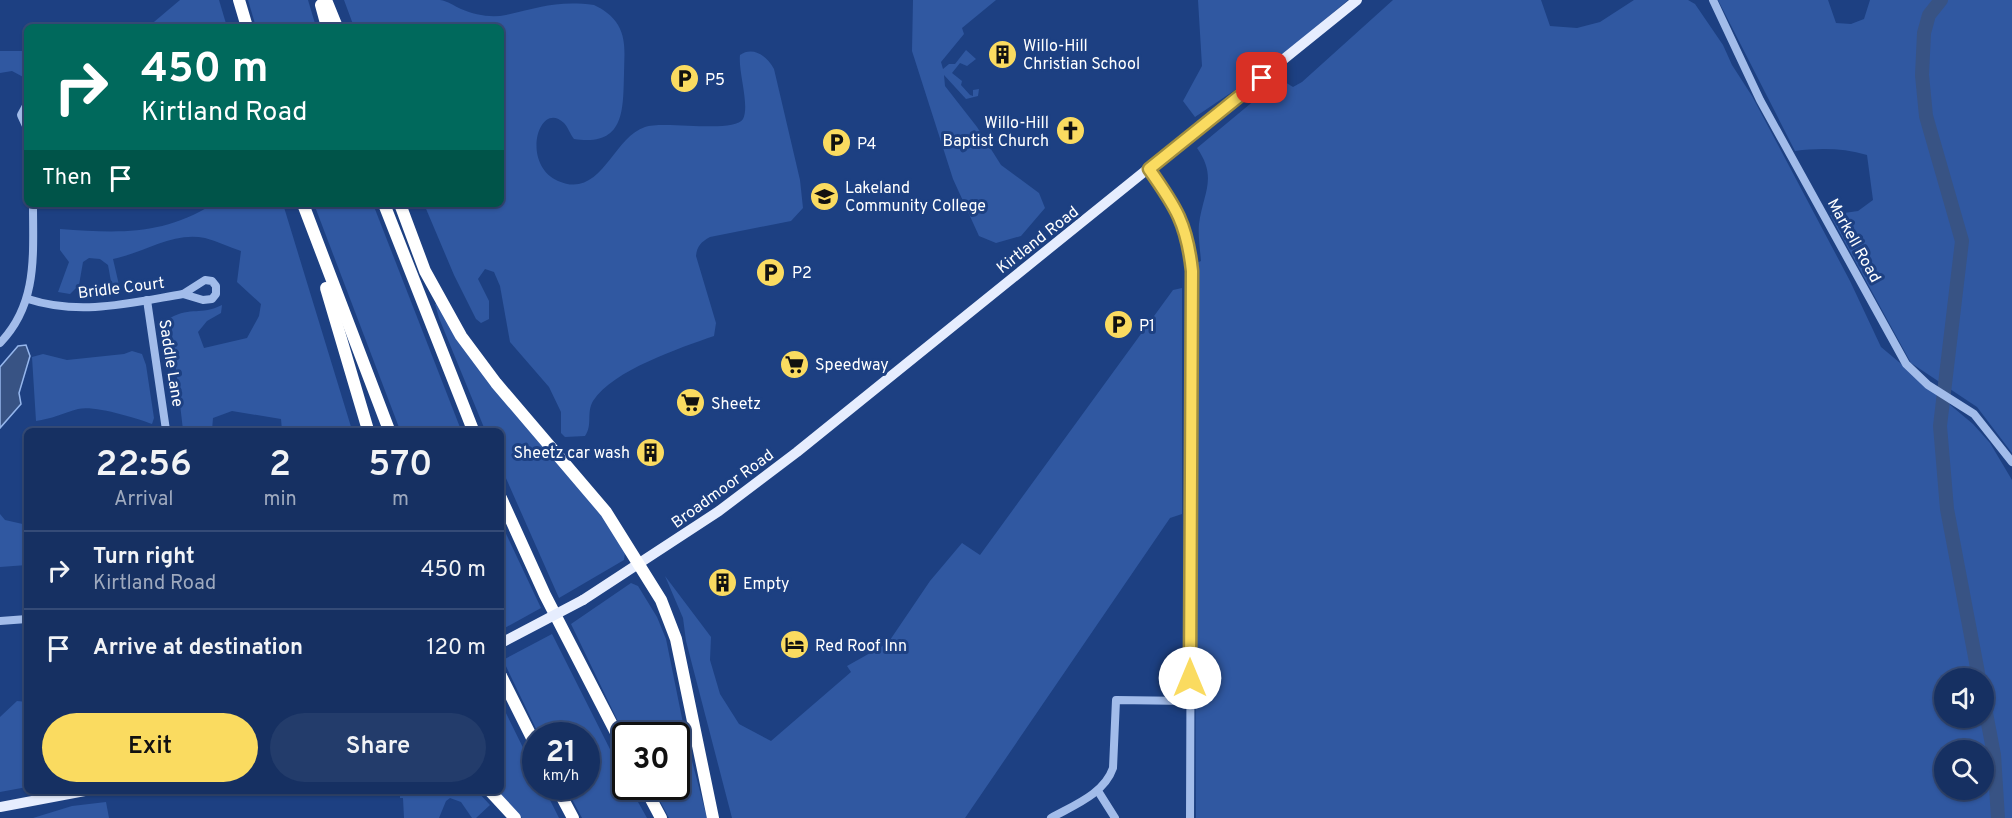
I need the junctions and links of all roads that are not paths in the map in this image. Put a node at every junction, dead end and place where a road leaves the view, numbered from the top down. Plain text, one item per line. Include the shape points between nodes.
1 (238, 0) edge
2 (319, 0) edge
3 (326, 0) edge
4 (1357, 0) edge
5 (1713, 0) edge
6 (246, 24) edge
7 (326, 24) edge
8 (336, 24) edge
9 (1149, 169) junction
10 (33, 207) edge
11 (302, 207) edge
12 (302, 207) edge
13 (385, 207) edge
14 (401, 207) edge
15 (183, 294) dead end
16 (28, 299) junction
17 (147, 300) junction
18 (943, 332) joint
19 (0, 343) edge
20 (166, 428) edge
21 (367, 428) edge
22 (388, 428) edge
23 (472, 428) edge
24 (2012, 462) edge
25 (504, 505) edge
26 (640, 565) junction
27 (24, 619) edge
28 (0, 621) edge
29 (504, 641) edge
30 (504, 682) edge
31 (1190, 701) junction
32 (524, 722) edge
33 (612, 725) edge
34 (1098, 791) junction
35 (69, 794) edge
36 (493, 794) edge
37 (563, 800) edge
38 (651, 800) edge
39 (0, 807) edge
40 (514, 818) edge
41 (573, 818) edge
42 (661, 818) edge
43 (713, 818) edge
44 (1051, 818) edge
45 (1115, 818) edge
46 (1190, 818) edge

1 - 6 highway
2 - 7 highway
3 - 8 highway
4 - 9 main road, Kirtland Road
5 - 24 street, Markell Road via 1760,100 1906,364 1928,385 1974,414
9 - 18 main road, Kirtland Road
9 - 31 street via 1184,225 1192,271
10 - 16 street via 33,271
11 - 21 highway
12 - 22 highway
13 - 23 highway
14 - 26 highway via 425,271 461,336 606,512
15 - 17 street, Bridle Court
16 - 17 street, Bridle Court via 72,309
16 - 19 street via 11,332
17 - 20 street, Saddle Lane
18 - 26 main road, Broadmoor Road via 797,452
25 - 33 highway
26 - 29 main road, Broadmoor Road, bridge
26 - 43 highway via 661,600 676,639
27 - 28 street
30 - 32 highway
31 - 34 street via 1116,700 1113,768
31 - 46 street
34 - 44 street
34 - 45 street
35 - 39 main road
36 - 40 highway
37 - 41 highway
38 - 42 highway

